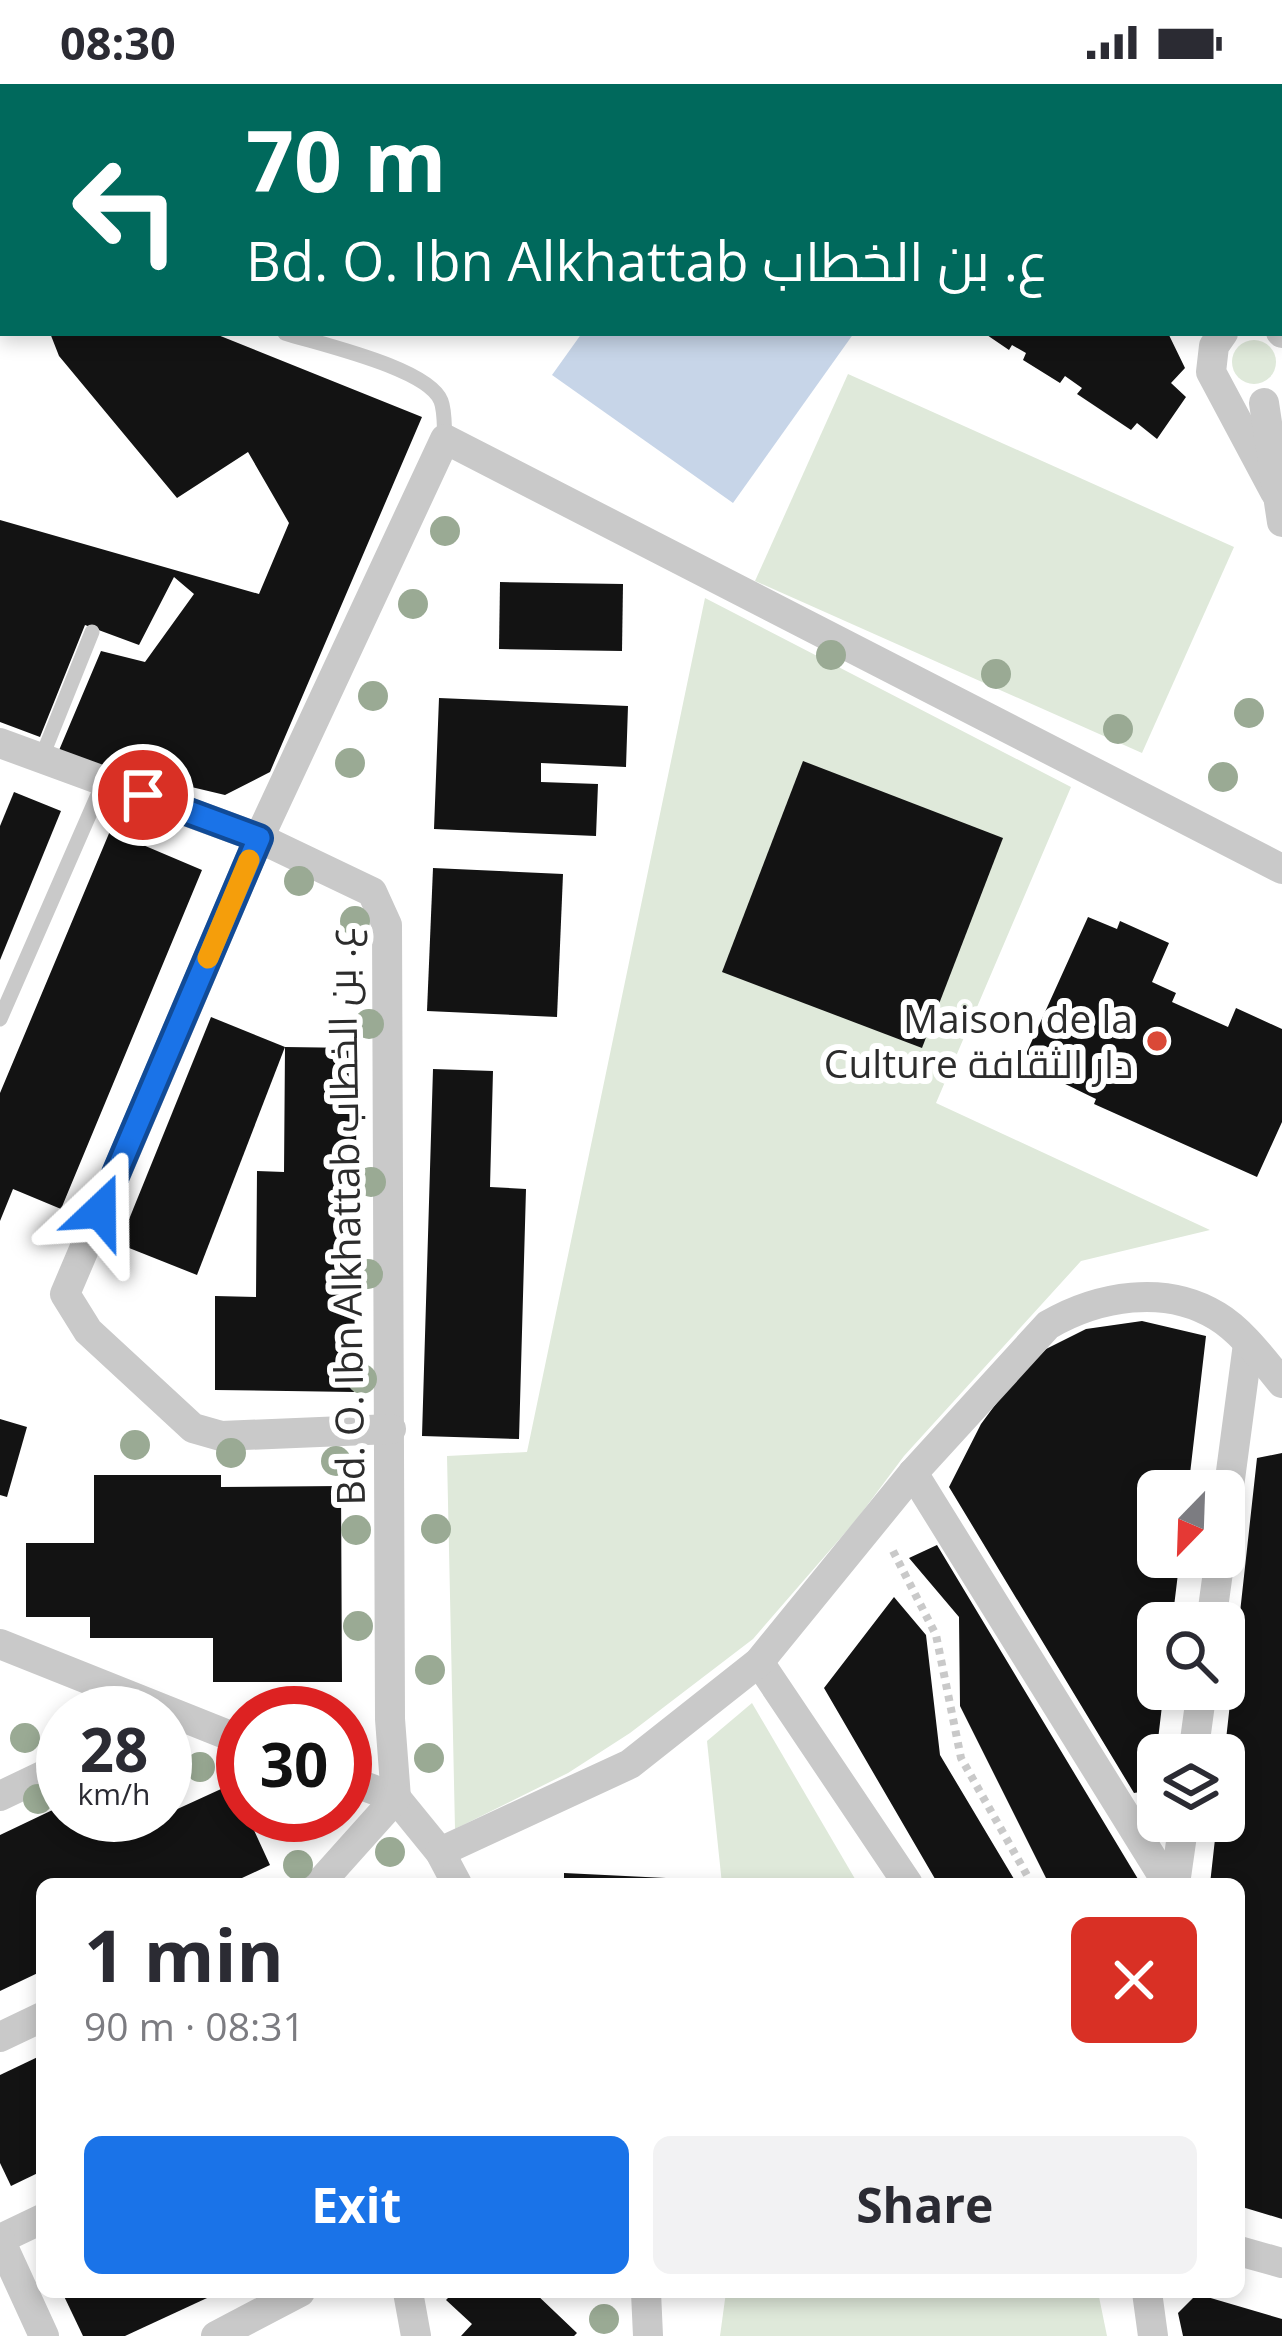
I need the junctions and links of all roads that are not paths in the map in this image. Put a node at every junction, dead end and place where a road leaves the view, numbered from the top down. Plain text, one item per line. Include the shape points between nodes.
1 (294, 336) edge
2 (1217, 346) edge
3 (1223, 393) junction
4 (1277, 396) edge
5 (445, 439) junction
6 (1278, 507) edge
7 (92, 632) dead end
8 (0, 743) edge
9 (41, 759) junction
10 (104, 781) junction
11 (259, 838) junction
12 (1282, 869) edge
13 (0, 1019) edge
14 (1249, 1344) junction
15 (1282, 1383) edge
16 (391, 1429) junction
17 (1232, 1470) edge
18 (914, 1473) junction
19 (0, 1644) edge
20 (758, 1662) junction
21 (99, 1686) edge
22 (36, 1779) edge
23 (372, 1789) edge
24 (0, 1796) edge
25 (396, 1798) junction
26 (1180, 1842) edge
27 (440, 1852) junction
28 (324, 1878) edge
29 (454, 1878) edge
30 (904, 1878) edge
31 (1167, 1878) edge
32 (1172, 1878) edge
33 (36, 2021) edge
34 (0, 2038) edge
35 (36, 2222) edge
36 (0, 2240) edge
37 (1245, 2253) edge
38 (1282, 2264) edge
39 (289, 2298) edge
40 (410, 2298) edge
41 (646, 2298) edge
42 (1148, 2298) edge
43 (44, 2336) edge
44 (217, 2336) edge
45 (416, 2336) edge
46 (648, 2336) edge
47 (1153, 2336) edge

1 - 5 lane via 410,374 441,400
2 - 3 street via 1211,372
3 - 4 street via 1242,403
3 - 6 street
4 - 6 street
5 - 11 street
5 - 12 street
7 - 9 lane
8 - 9 street, Bd. O. Ibn Alkhattab ع. بن الخطاب
9 - 10 street, Bd. O. Ibn Alkhattab ع. بن الخطاب
10 - 11 street, Bd. O. Ibn Alkhattab ع. بن الخطاب
10 - 13 lane
11 - 16 street, Bd. O. Ibn Alkhattab ع. بن الخطاب via 372,892 388,925
11 - 16 street via 65,1294 88,1331 194,1427 221,1436
14 - 15 street
14 - 17 street
14 - 18 street via 1218,1316 1177,1299 1077,1308 1048,1324
16 - 25 street, Bd. O. Ibn Alkhattab ع. بن الخطاب
18 - 20 street
18 - 31 street
19 - 21 street
20 - 27 street via 630,1764
20 - 30 street
22 - 24 street
23 - 25 street
25 - 27 street
25 - 28 street
26 - 32 street
27 - 29 street
33 - 34 street
35 - 36 street
36 - 43 street
37 - 38 street
39 - 44 street
40 - 45 street
41 - 46 street
42 - 47 street

